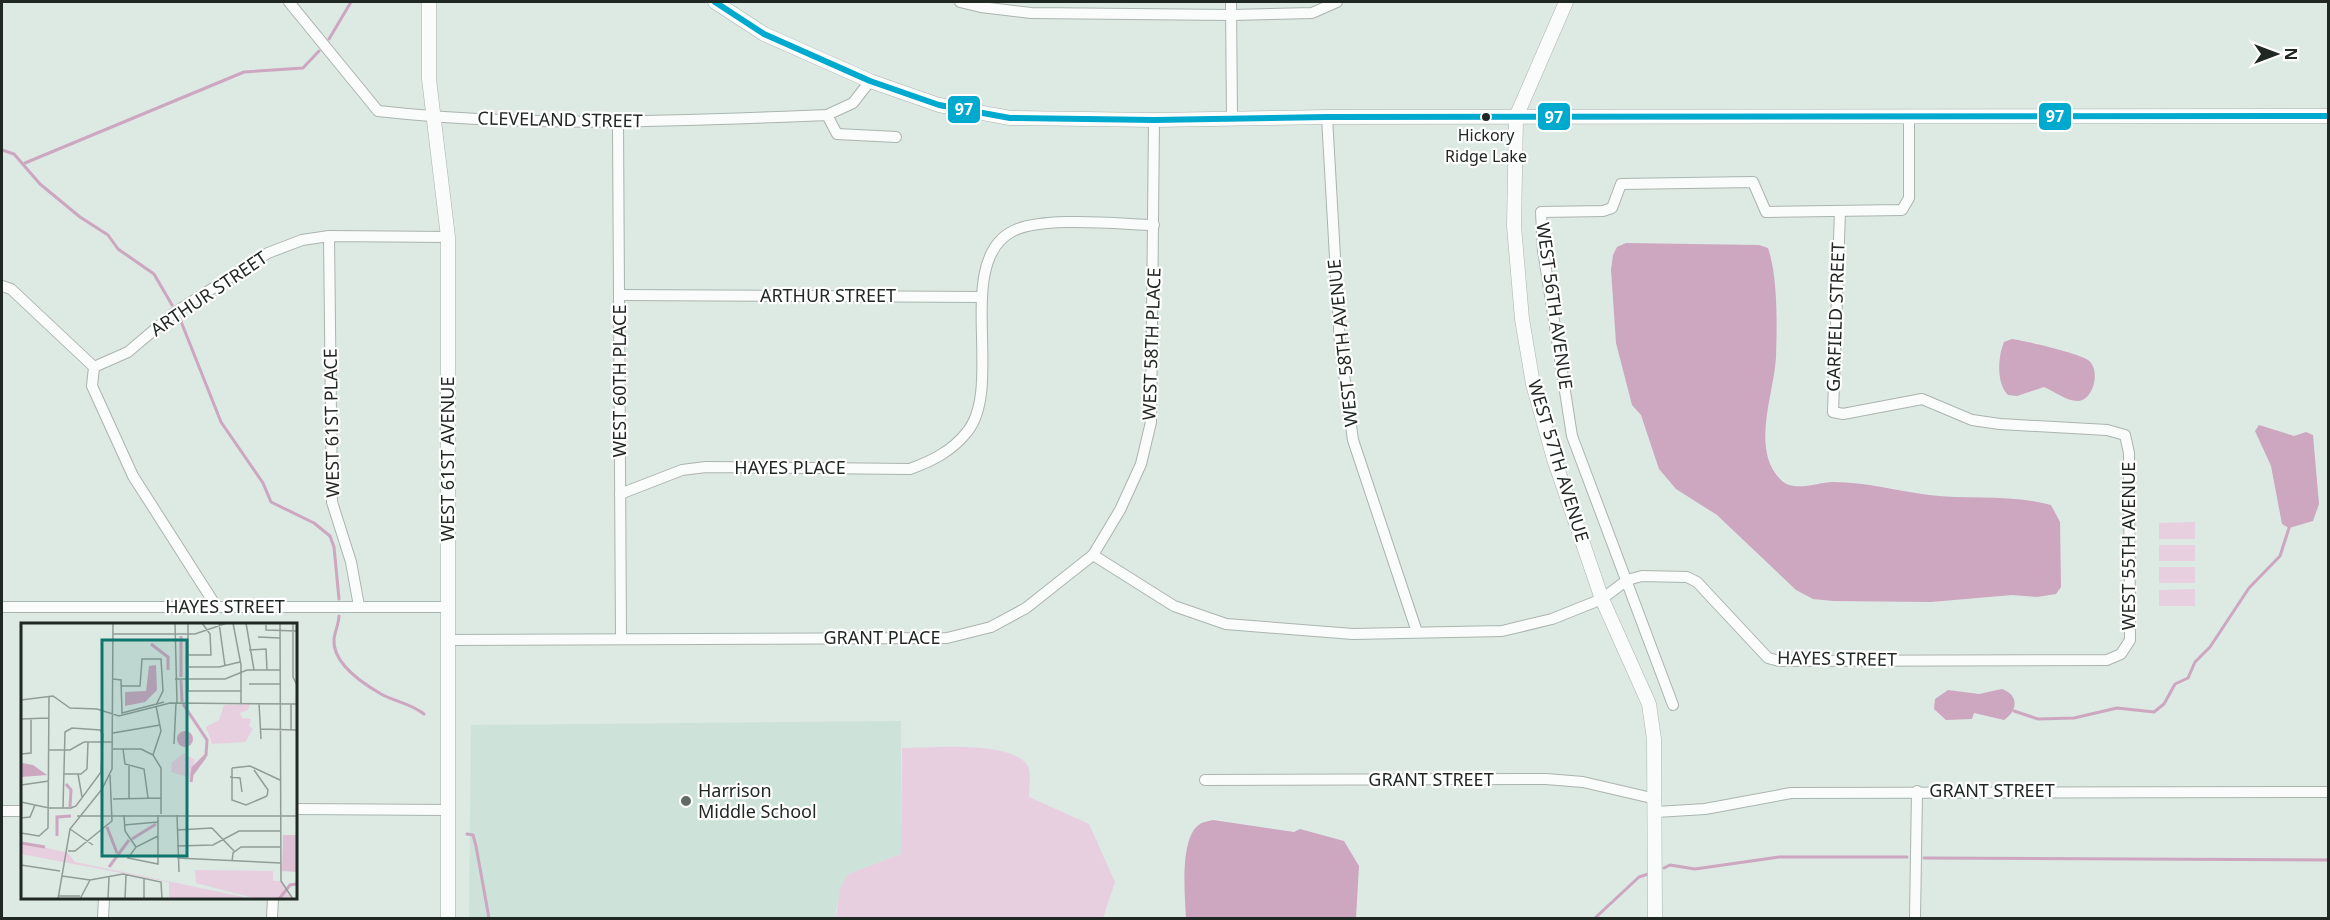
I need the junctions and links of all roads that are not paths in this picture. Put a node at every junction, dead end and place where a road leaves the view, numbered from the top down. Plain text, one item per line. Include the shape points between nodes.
1 (289, 2) edge
2 (429, 2) edge
3 (715, 2) edge
4 (960, 2) edge
5 (1231, 2) edge
6 (1338, 2) edge
7 (1566, 2) edge
8 (1231, 15) junction
9 (870, 81) junction
10 (827, 115) junction
11 (1908, 116) junction
12 (2328, 116) edge
13 (433, 117) junction
14 (1327, 117) junction
15 (1516, 117) junction
16 (1232, 118) junction
17 (1154, 120) junction
18 (618, 123) junction
19 (896, 137) dead end
20 (1840, 211) junction
21 (1154, 225) junction
22 (329, 236) junction
23 (447, 237) junction
24 (2, 286) edge
25 (620, 295) junction
26 (982, 297) junction
27 (94, 367) junction
28 (2125, 435) joint
29 (620, 494) junction
30 (1093, 555) junction
31 (1627, 580) junction
32 (1602, 599) junction
33 (216, 606) junction
34 (360, 606) junction
35 (2, 607) edge
36 (448, 607) junction
37 (1418, 632) junction
38 (621, 639) junction
39 (448, 640) junction
40 (2121, 654) joint
41 (1673, 705) dead end
42 (1205, 780) dead end
43 (1917, 791) junction
44 (2328, 792) edge
45 (1656, 805) junction
46 (297, 809) edge
47 (449, 810) junction
48 (2, 811) edge
49 (21, 811) edge
50 (104, 899) edge
51 (273, 899) edge
52 (103, 918) edge
53 (272, 918) edge
54 (448, 918) edge
55 (1655, 918) edge
56 (1915, 918) edge

1 - 13 street, CLEVELAND STREET via 378,111
2 - 13 main road, WEST 61ST AVENUE
3 - 9 main road via 764,34
4 - 8 street via 1031,12
5 - 8 street
6 - 8 street via 1312,13
7 - 15 main road, WEST 57TH AVENUE
8 - 16 street
9 - 10 street, CLEVELAND STREET via 853,103
9 - 17 main road via 939,105 1010,118
10 - 18 street, CLEVELAND STREET
10 - 19 street via 837,134
11 - 12 main road
11 - 15 main road
11 - 20 street via 1909,198 1902,210
13 - 18 street, CLEVELAND STREET
13 - 23 main road, WEST 61ST AVENUE
14 - 15 main road
14 - 16 main road
14 - 37 street, WEST 58TH AVENUE via 1340,345 1353,440
15 - 32 main road, WEST 57TH AVENUE via 1514,226 1522,319 1533,384
16 - 17 main road
17 - 21 street, WEST 58TH PLACE
18 - 25 street, WEST 60TH PLACE
20 - 28 street, GARFIELD STREET via 1833,412 1843,414 1922,399 1972,420 2107,430
20 - 31 street, WEST 56TH AVENUE via 1766,212 1754,182 1621,184 1612,208 1541,212 1543,250 1572,436
21 - 26 street via 1043,224 1013,231 996,245 986,269
21 - 30 street, WEST 58TH PLACE via 1151,422 1141,464
22 - 23 street, ARTHUR STREET
22 - 27 street, ARTHUR STREET via 302,240 268,253 174,313 128,352
22 - 34 street, WEST 61ST PLACE via 332,502
23 - 36 main road, WEST 61ST AVENUE
24 - 27 street via 11,289
25 - 26 street, ARTHUR STREET
25 - 29 street, WEST 60TH PLACE
26 - 29 street, HAYES PLACE via 981,406 968,431 937,459 910,469 706,467 682,470
27 - 33 street via 92,386 133,476
28 - 40 street, WEST 55TH AVENUE via 2129,453 2130,640
29 - 38 street, WEST 60TH PLACE
30 - 37 street via 1174,606 1226,624 1353,633
30 - 38 street, GRANT PLACE via 1026,608 991,627 947,638
31 - 32 street
31 - 40 street, HAYES STREET via 1642,576 1687,577 1697,582 1768,658 1779,661 2108,660
31 - 41 street
32 - 37 street via 1552,619 1502,631
32 - 45 main road, WEST 57TH AVENUE via 1648,704 1654,739
33 - 34 street, HAYES STREET
33 - 35 street, HAYES STREET
34 - 36 street, HAYES STREET
36 - 39 main road, WEST 61ST AVENUE
38 - 39 street, GRANT PLACE
39 - 47 main road, WEST 61ST AVENUE
42 - 45 street, GRANT STREET via 1546,779 1583,782
43 - 44 street, GRANT STREET
43 - 45 street, GRANT STREET via 1791,793 1705,809
43 - 56 street
45 - 55 main road, WEST 57TH AVENUE
46 - 47 street
47 - 54 main road, WEST 61ST AVENUE
48 - 49 street
50 - 52 street
51 - 53 street

